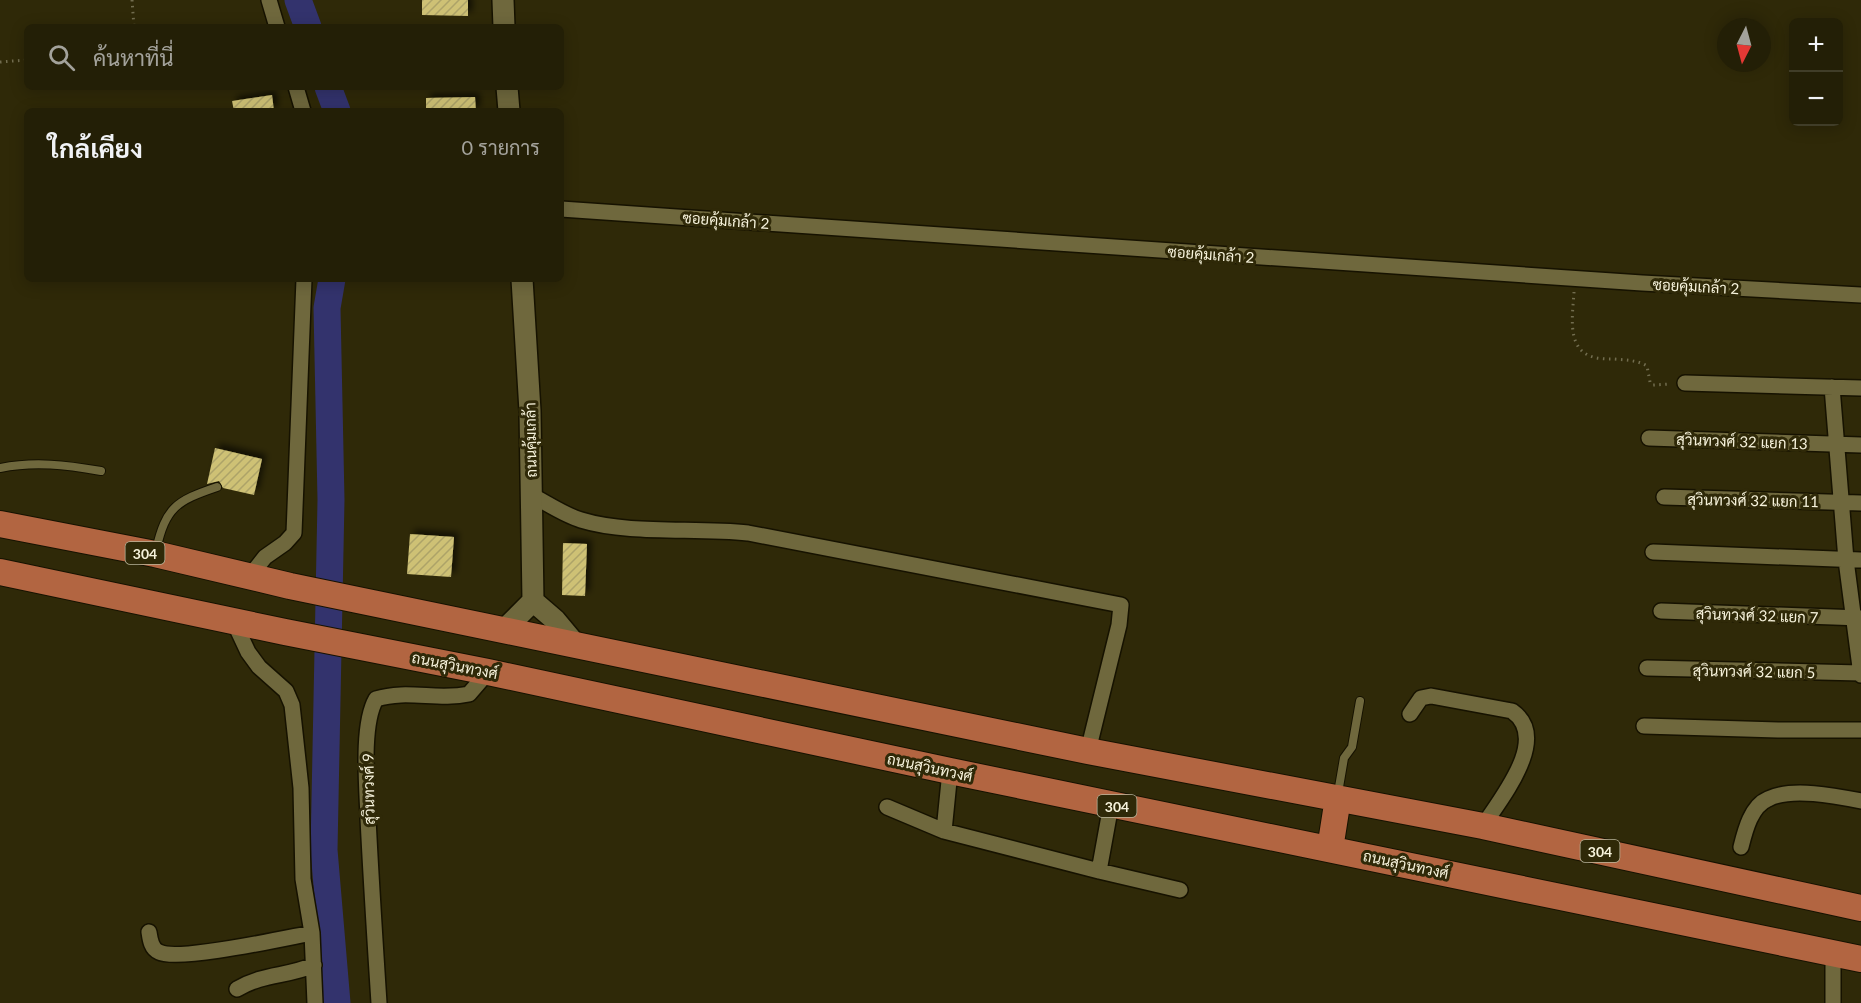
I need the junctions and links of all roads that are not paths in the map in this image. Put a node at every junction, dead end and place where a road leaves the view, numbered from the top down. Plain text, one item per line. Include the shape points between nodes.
1 (269, 0) edge
2 (502, 0) edge
3 (276, 24) edge
4 (504, 24) edge
5 (297, 90) edge
6 (507, 90) edge
7 (302, 108) edge
8 (509, 108) edge
9 (564, 209) edge
10 (304, 282) edge
11 (522, 282) edge
12 (1861, 296) edge
13 (1686, 383) road end
14 (1832, 387) junction
15 (1861, 388) edge
16 (1649, 438) dead end
17 (1835, 444) junction
18 (1861, 445) edge
19 (0, 468) edge
20 (101, 471) dead end
21 (217, 487) dead end
22 (531, 495) junction
23 (1664, 497) dead end
24 (1842, 502) junction
25 (1861, 503) edge
26 (0, 524) edge
27 (1653, 552) dead end
28 (155, 554) junction
29 (1854, 560) edge
30 (0, 572) edge
31 (250, 576) junction
32 (533, 601) junction
33 (1660, 611) dead end
34 (1857, 618) edge
35 (233, 620) junction
36 (505, 629) junction
37 (575, 644) junction
38 (1647, 668) dead end
39 (488, 672) junction
40 (1861, 674) edge
41 (1360, 701) dead end
42 (1410, 714) dead end
43 (1644, 726) dead end
44 (1861, 730) edge
45 (1088, 751) junction
46 (950, 771) junction
47 (1338, 798) junction
48 (1861, 801) edge
49 (1111, 805) junction
50 (887, 807) dead end
51 (1483, 826) junction
52 (944, 831) junction
53 (1741, 847) dead end
54 (1330, 849) junction
55 (1099, 871) junction
56 (1180, 890) dead end
57 (1861, 908) edge
58 (149, 932) dead end
59 (312, 933) junction
60 (1833, 953) junction
61 (1861, 959) edge
62 (314, 965) junction
63 (237, 988) dead end
64 (315, 1003) edge
65 (379, 1003) edge
66 (1833, 1003) edge

1 - 3 street
2 - 4 main road
5 - 7 street
6 - 8 main road
9 - 12 street, ซอยคุ้มเกล้า 2
10 - 31 street via 294,533
11 - 22 main road, ถนนคุ้มเกล้า
13 - 14 street
14 - 15 street
14 - 17 street
16 - 17 street, สุวินทวงศ์ 32 แยก 13
17 - 18 street, สุวินทวงศ์ 32 แยก 13
17 - 24 street
19 - 20 lane via 52,463
21 - 28 lane via 178,503 162,526
22 - 32 main road, ถนนคุ้มเกล้า
22 - 45 street via 580,520 748,533 1121,605
23 - 24 street, สุวินทวงศ์ 32 แยก 11
24 - 25 street, สุวินทวงศ์ 32 แยก 11
24 - 29 street
26 - 28 highway, 304
27 - 29 street
28 - 31 highway, 304
29 - 34 street
30 - 35 highway, ถนนสุวินทวงศ์ / 304
31 - 36 highway, 304
32 - 36 main road
32 - 37 main road
33 - 34 street, สุวินทวงศ์ 32 แยก 7
34 - 40 street
35 - 39 highway, ถนนสุวินทวงศ์ / 304
35 - 59 street via 248,652 286,692 292,705 301,788 303,879
36 - 37 highway, 304
37 - 45 highway, 304
38 - 40 street, สุวินทวงศ์ 32 แยก 5
39 - 46 highway, ถนนสุวินทวงศ์ / 304
39 - 65 street, สุวินทวงศ์ 9 via 469,694 445,698 391,694 376,699 371,708 366,764
41 - 47 lane
42 - 51 street via 1421,698 1431,696 1512,711 1521,717 1528,736 1525,754
43 - 44 street
45 - 47 highway, 304
46 - 49 highway, ถนนสุวินทวงศ์ / 304
46 - 52 street
47 - 51 highway, 304
47 - 54 highway
48 - 53 street via 1828,794 1767,799 1755,810
49 - 54 highway, ถนนสุวินทวงศ์ / 304
49 - 55 street
50 - 52 street
51 - 57 highway, 304
52 - 55 street
54 - 60 highway, ถนนสุวินทวงศ์ / 304
55 - 56 street
58 - 59 street via 155,950 161,954 202,953
59 - 62 street
60 - 61 highway, ถนนสุวินทวงศ์ / 304
60 - 66 street
62 - 63 street via 257,978
62 - 64 street

